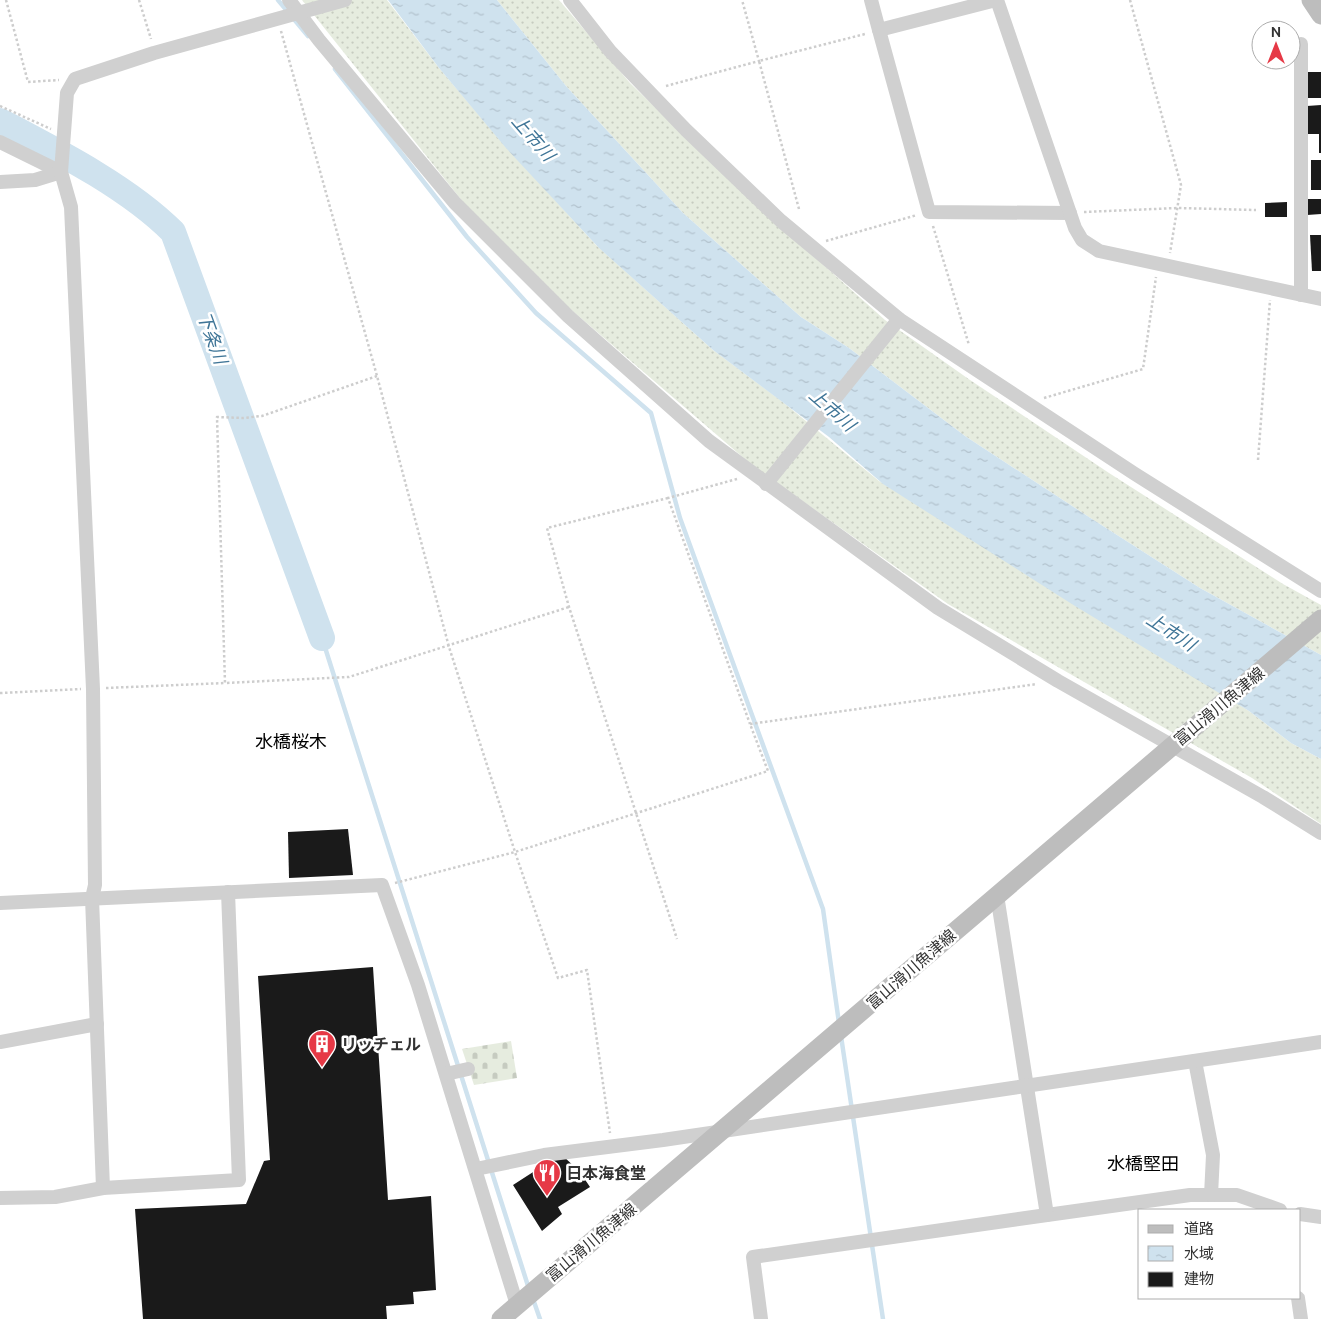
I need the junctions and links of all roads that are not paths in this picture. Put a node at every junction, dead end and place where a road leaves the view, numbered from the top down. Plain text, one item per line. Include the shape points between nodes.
1 (290, 0) edge
2 (345, 0) edge
3 (570, 0) edge
4 (871, 0) edge
5 (997, 0) edge
6 (1311, 0) edge
7 (300, 13) junction
8 (1321, 15) edge
9 (879, 30) junction
10 (1301, 70) edge
11 (0, 142) edge
12 (61, 172) junction
13 (0, 182) edge
14 (1070, 212) junction
15 (1301, 295) junction
16 (1321, 299) edge
17 (899, 320) junction
18 (766, 484) junction
19 (1321, 590) edge
20 (1321, 619) edge
21 (1172, 746) junction
22 (1321, 833) edge
23 (228, 892) junction
24 (997, 895) junction
25 (92, 898) junction
26 (0, 903) edge
27 (98, 1024) junction
28 (0, 1042) edge
29 (1321, 1042) edge
30 (1194, 1061) junction
31 (468, 1069) dead end
32 (446, 1074) junction
33 (1026, 1085) junction
34 (720, 1132) junction
35 (478, 1168) junction
36 (103, 1188) junction
37 (1211, 1195) junction
38 (0, 1198) edge
39 (1277, 1209) edge
40 (1301, 1214) edge
41 (1047, 1215) junction
42 (1321, 1217) edge
43 (1298, 1299) edge
44 (520, 1302) junction
45 (501, 1319) edge
46 (761, 1319) edge
47 (1302, 1319) edge

1 - 7 street
2 - 7 street
3 - 17 street via 610,51 686,130 781,221
4 - 9 street
5 - 9 street
5 - 14 street
6 - 8 main road
7 - 12 street via 75,79 67,93
7 - 18 street via 455,203 568,316 709,441
9 - 14 street via 929,212
10 - 15 street
11 - 12 street
12 - 13 street via 35,180
12 - 25 street via 71,207 92,689 95,885
14 - 15 street via 1082,240 1100,250
15 - 16 street
17 - 18 street
17 - 19 street
18 - 21 street via 938,608 1058,682
20 - 21 main road, 富山滑川魚津線
21 - 22 street via 1263,796
21 - 24 main road, 富山滑川魚津線
23 - 25 street
23 - 32 street via 382,885
23 - 36 street via 239,1180
24 - 33 street
24 - 34 main road, 富山滑川魚津線
25 - 26 street
25 - 27 street
27 - 28 street
27 - 36 street
29 - 30 street
30 - 33 street
30 - 37 street via 1213,1155
31 - 32 street
32 - 35 street
33 - 34 street
33 - 41 street
34 - 35 street via 500,1162
34 - 44 main road, 富山滑川魚津線
35 - 44 street
36 - 38 street via 55,1196
37 - 39 street via 1237,1195
37 - 41 street via 1190,1195
40 - 42 street
41 - 46 street via 753,1257
43 - 47 street
44 - 45 main road, 富山滑川魚津線

